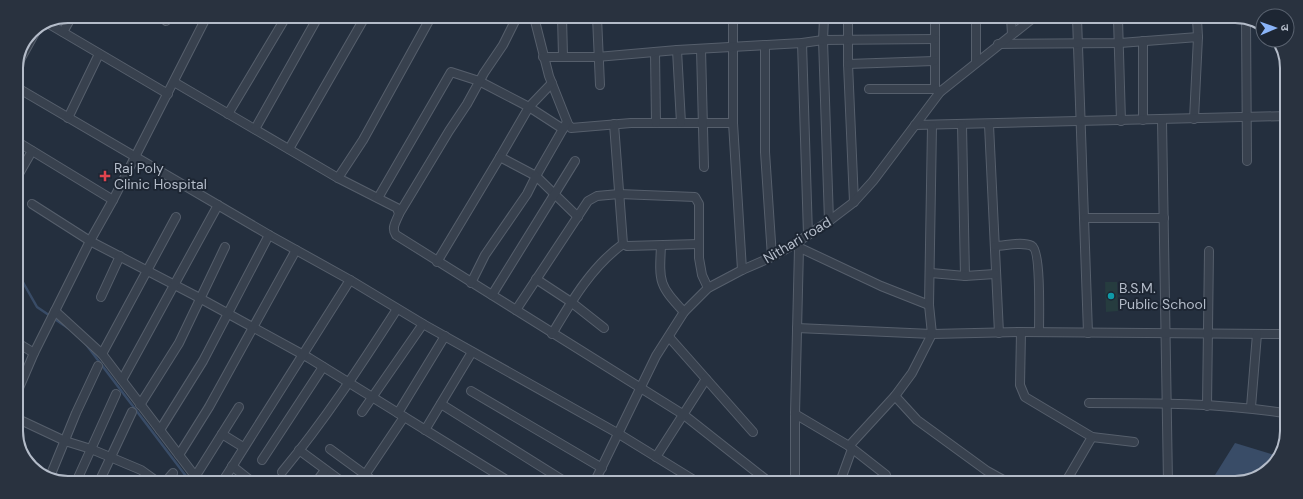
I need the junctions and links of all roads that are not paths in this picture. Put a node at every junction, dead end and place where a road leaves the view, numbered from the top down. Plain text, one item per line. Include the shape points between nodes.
1 (68, 23) edge
2 (204, 23) edge
3 (282, 23) edge
4 (315, 23) edge
5 (362, 23) edge
6 (424, 23) edge
7 (514, 23) edge
8 (535, 23) edge
9 (562, 23) edge
10 (597, 23) edge
11 (733, 23) edge
12 (824, 23) edge
13 (848, 23) edge
14 (935, 23) edge
15 (976, 23) edge
16 (1011, 23) edge
17 (1026, 23) edge
18 (1077, 23) edge
19 (1118, 23) edge
20 (1197, 23) edge
21 (1246, 24) edge
22 (52, 26) edge
23 (63, 32) junction
24 (1012, 34) junction
25 (1198, 37) junction
26 (847, 39) junction
27 (823, 40) junction
28 (935, 40) junction
29 (1144, 41) junction
30 (802, 43) junction
31 (1120, 43) junction
32 (998, 44) junction
33 (1078, 44) junction
34 (765, 45) junction
35 (732, 47) junction
36 (701, 49) junction
37 (677, 50) junction
38 (655, 52) junction
39 (99, 54) junction
40 (563, 56) junction
41 (543, 57) junction
42 (597, 57) junction
43 (934, 61) junction
44 (976, 62) junction
45 (848, 64) junction
46 (479, 81) junction
47 (174, 82) junction
48 (552, 83) junction
49 (600, 85) dead end
50 (869, 90) dead end
51 (937, 90) junction
52 (23, 91) edge
53 (168, 94) junction
54 (529, 107) junction
55 (228, 114) junction
56 (1280, 116) edge
57 (1248, 117) junction
58 (68, 118) junction
59 (1194, 119) junction
60 (1143, 120) junction
61 (1162, 120) junction
62 (1121, 121) junction
63 (1080, 122) junction
64 (656, 123) junction
65 (681, 123) junction
66 (701, 123) junction
67 (733, 123) junction
68 (614, 124) junction
69 (914, 125) junction
70 (962, 125) junction
71 (989, 125) junction
72 (565, 126) junction
73 (932, 126) junction
74 (255, 129) junction
75 (23, 145) edge
76 (32, 150) junction
77 (289, 150) junction
78 (135, 156) junction
79 (500, 157) junction
80 (575, 161) dead end
81 (1247, 161) dead end
82 (23, 166) edge
83 (704, 167) dead end
84 (536, 176) junction
85 (338, 178) junction
86 (554, 194) junction
87 (619, 194) junction
88 (378, 198) junction
89 (113, 200) junction
90 (854, 202) junction
91 (32, 204) dead end
92 (218, 205) junction
93 (399, 214) junction
94 (176, 216) dead end
95 (578, 217) junction
96 (1085, 218) junction
97 (1164, 218) junction
98 (829, 221) junction
99 (269, 235) junction
100 (808, 235) junction
101 (90, 241) junction
102 (623, 244) junction
103 (699, 244) junction
104 (662, 246) junction
105 (796, 246) junction
106 (995, 246) junction
107 (225, 247) dead end
108 (296, 250) junction
109 (1209, 251) dead end
110 (120, 256) junction
111 (772, 257) junction
112 (437, 262) junction
113 (147, 270) junction
114 (742, 270) junction
115 (931, 273) junction
116 (995, 274) junction
117 (965, 276) junction
118 (536, 279) junction
119 (350, 280) junction
120 (472, 283) junction
121 (175, 284) junction
122 (708, 288) junction
123 (492, 295) junction
124 (101, 297) dead end
125 (200, 298) junction
126 (571, 302) junction
127 (929, 305) junction
128 (396, 308) junction
129 (516, 310) junction
130 (684, 312) junction
131 (228, 313) junction
132 (53, 315) junction
133 (423, 324) junction
134 (253, 327) junction
135 (604, 328) dead end
136 (797, 328) junction
137 (1021, 332) junction
138 (1039, 332) junction
139 (998, 333) junction
140 (1088, 333) junction
141 (1166, 333) junction
142 (1208, 333) junction
143 (552, 334) junction
144 (932, 334) junction
145 (1256, 334) junction
146 (1280, 334) edge
147 (445, 336) junction
148 (669, 337) junction
149 (23, 346) edge
150 (472, 352) junction
151 (34, 353) junction
152 (102, 354) junction
153 (303, 355) junction
154 (98, 366) dead end
155 (323, 367) junction
156 (23, 379) edge
157 (706, 379) junction
158 (122, 380) junction
159 (349, 383) junction
160 (640, 389) junction
161 (471, 391) dead end
162 (116, 394) dead end
163 (895, 396) junction
164 (373, 398) junction
165 (1089, 403) dead end
166 (1167, 403) junction
167 (441, 404) junction
168 (140, 405) junction
169 (1207, 406) junction
170 (239, 407) dead end
171 (1251, 407) junction
172 (132, 412) dead end
173 (362, 412) dead end
174 (1280, 412) edge
175 (795, 414) junction
176 (401, 415) junction
177 (684, 415) junction
178 (23, 421) edge
179 (160, 430) junction
180 (426, 430) junction
181 (753, 432) dead end
182 (222, 434) junction
183 (619, 434) junction
184 (1092, 437) junction
185 (65, 441) junction
186 (1134, 442) dead end
187 (243, 447) junction
188 (850, 448) junction
189 (91, 449) junction
190 (330, 449) dead end
191 (299, 450) junction
192 (179, 455) junction
193 (110, 457) junction
194 (656, 457) junction
195 (262, 460) dead end
196 (232, 466) junction
197 (602, 468) junction
198 (325, 470) junction
199 (282, 472) dead end
200 (52, 473) edge
201 (174, 473) dead end
202 (79, 476) edge
203 (102, 476) edge
204 (149, 476) edge
205 (171, 476) edge
206 (194, 476) edge
207 (198, 476) edge
208 (226, 476) edge
209 (245, 476) edge
210 (321, 476) edge
211 (334, 476) edge
212 (367, 476) edge
213 (371, 476) edge
214 (500, 476) edge
215 (556, 476) edge
216 (598, 476) edge
217 (688, 476) edge
218 (761, 476) edge
219 (795, 476) edge
220 (842, 476) edge
221 (886, 476) edge
222 (996, 476) edge
223 (1068, 476) edge
224 (1168, 476) edge

1 - 23 street
2 - 47 street
3 - 55 street
4 - 74 street
5 - 77 street
6 - 85 street via 363,140
7 - 46 street
8 - 41 street
9 - 40 street
10 - 42 street
11 - 35 street
12 - 27 street
13 - 26 street
14 - 28 street
15 - 44 street
16 - 24 street
17 - 24 street, Nithari road
18 - 33 street
19 - 31 street
20 - 25 street
21 - 57 street
22 - 23 street
23 - 39 street
24 - 32 street, Nithari road
25 - 29 street
25 - 59 street
26 - 27 street
26 - 28 street
26 - 45 street
27 - 30 street
27 - 98 street
28 - 43 street
29 - 31 street
29 - 60 street
30 - 34 street
30 - 100 street
31 - 33 street
31 - 62 street
32 - 33 street
32 - 44 street, Nithari road
33 - 63 street
34 - 35 street
34 - 111 street via 765,152
35 - 36 street
35 - 67 street
36 - 37 street
36 - 66 street
37 - 38 street
37 - 65 street
38 - 42 street
38 - 64 street
39 - 53 street
39 - 58 street
40 - 41 street
40 - 42 street
41 - 48 street
42 - 49 street
43 - 45 street
43 - 51 street
44 - 51 street, Nithari road
45 - 90 street
46 - 54 street
46 - 88 street via 454,72 449,74
46 - 93 street
47 - 53 street
47 - 55 street
48 - 54 street
48 - 72 street
50 - 51 street
51 - 69 street, Nithari road
52 - 58 street
53 - 78 street
54 - 72 street
54 - 79 street
55 - 74 street
56 - 57 street
57 - 59 street
57 - 81 street
58 - 78 street
59 - 61 street
60 - 61 street
60 - 62 street
61 - 97 street
62 - 63 street
63 - 71 street
63 - 96 street
64 - 65 street
64 - 68 street
65 - 66 street
66 - 67 street
66 - 83 street
67 - 114 street
68 - 72 street via 576,129
68 - 87 street
69 - 73 street
69 - 90 street, Nithari road via 873,181
70 - 71 street
70 - 73 street
70 - 117 street
71 - 106 street
72 - 84 street
73 - 115 street
74 - 77 street
75 - 76 street
76 - 82 street
76 - 89 street
77 - 85 street
78 - 89 street
78 - 92 street
79 - 84 street
79 - 112 street
80 - 86 street
84 - 86 street
84 - 120 street via 527,194 485,256
85 - 88 street
86 - 95 street
86 - 123 street
87 - 95 street via 592,197
87 - 102 street
87 - 103 street via 695,197 699,204
88 - 93 street via 398,208
89 - 101 street
90 - 98 street, Nithari road
91 - 101 street
92 - 99 street
92 - 121 street
93 - 112 street via 394,226 396,235
94 - 113 street
95 - 118 street
96 - 97 street
96 - 140 street
97 - 141 street
98 - 100 street, Nithari road
99 - 108 street
99 - 131 street
100 - 105 street, Nithari road
101 - 110 street
101 - 132 street
102 - 104 street
102 - 126 street via 603,260
103 - 104 street
103 - 122 street via 700,270
104 - 130 street via 661,280 666,292
105 - 111 street, Nithari road
105 - 127 street via 881,286
105 - 136 street
106 - 116 street
106 - 138 street via 1025,245 1032,246 1035,250 1038,263
107 - 125 street
108 - 119 street
108 - 134 street
109 - 142 street
110 - 113 street
110 - 124 street
111 - 114 street, Nithari road
112 - 120 street
113 - 121 street
113 - 152 street
114 - 122 street, Nithari road
115 - 117 street
115 - 127 street
116 - 117 street
116 - 139 street
118 - 126 street
118 - 129 street
119 - 128 street
119 - 153 street
120 - 123 street
121 - 125 street
121 - 158 street
122 - 130 street, Nithari road
123 - 129 street
125 - 131 street
125 - 168 street via 172,356
126 - 135 street
126 - 143 street
127 - 144 street
128 - 133 street
128 - 159 street
129 - 143 street
130 - 148 street, Nithari road
131 - 134 street
131 - 179 street via 203,360
132 - 151 street
132 - 152 street
133 - 147 street
133 - 164 street
134 - 153 street
134 - 192 street
136 - 144 street
136 - 175 street
137 - 138 street
137 - 139 street
137 - 184 street via 1020,385 1025,397
138 - 140 street
139 - 144 street
140 - 141 street
141 - 142 street
141 - 166 street
142 - 145 street
142 - 169 street
143 - 160 street
144 - 163 street via 912,373
145 - 146 street
145 - 171 street
147 - 150 street
147 - 176 street
148 - 157 street
148 - 160 street, Nithari road via 656,356
149 - 151 street
150 - 167 street
150 - 183 street
151 - 156 street
152 - 158 street
153 - 155 street
153 - 187 street
154 - 185 street
155 - 159 street
155 - 195 street
157 - 177 street
157 - 181 street
158 - 168 street
159 - 164 street
159 - 191 street
160 - 177 street
160 - 183 street, Nithari road
161 - 197 street
162 - 189 street
163 - 188 street
163 - 222 street via 917,420
164 - 173 street
164 - 176 street
165 - 166 street
166 - 169 street
166 - 224 street
167 - 180 street
167 - 215 street
168 - 179 street
169 - 171 street
170 - 182 street
171 - 174 street
172 - 193 street
175 - 188 street
175 - 219 street
176 - 180 street
176 - 213 street
177 - 194 street
177 - 218 street
178 - 185 street
179 - 192 street
180 - 214 street
182 - 187 street
182 - 207 street
183 - 194 street
183 - 197 street, Nithari road
184 - 186 street
184 - 223 street
185 - 189 street
185 - 200 street
187 - 196 street
188 - 220 street
188 - 221 street
189 - 193 street
189 - 202 street
190 - 212 street
191 - 198 street
191 - 199 street
192 - 206 street
193 - 203 street
193 - 204 street
194 - 217 street
196 - 208 street
196 - 209 street
197 - 216 street, Nithari road
198 - 210 street
198 - 211 street
201 - 205 street

